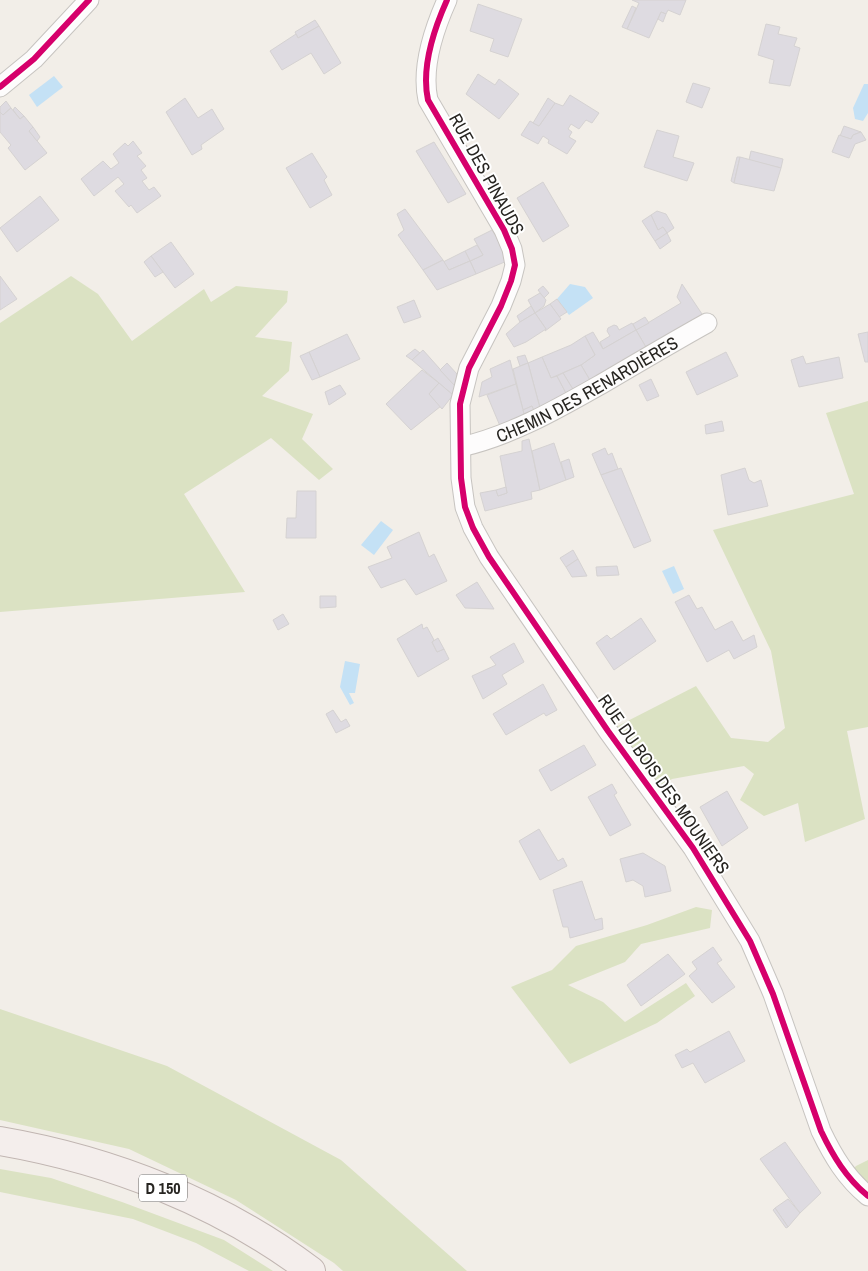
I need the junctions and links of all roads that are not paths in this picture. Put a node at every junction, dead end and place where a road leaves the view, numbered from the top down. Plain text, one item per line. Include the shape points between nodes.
1 (90, 0) edge
2 (447, 0) edge
3 (0, 87) edge
4 (707, 323) dead end
5 (461, 447) junction
6 (0, 1141) edge
7 (868, 1196) edge
8 (311, 1271) edge

1 - 3 street via 34,60
2 - 5 street, RUE DES PINAUDS via 433,36 426,89 428,100 504,230 515,265 501,306 469,368 460,404
4 - 5 street, CHEMIN DES RENARDIÈRES via 556,410 503,435
5 - 7 street, RUE DU BOIS DES MOUNIERS via 461,478 472,528 608,731 693,848 750,941 765,972 821,1131 847,1175
6 - 8 main road, D 150 via 74,1157 166,1189 254,1232

